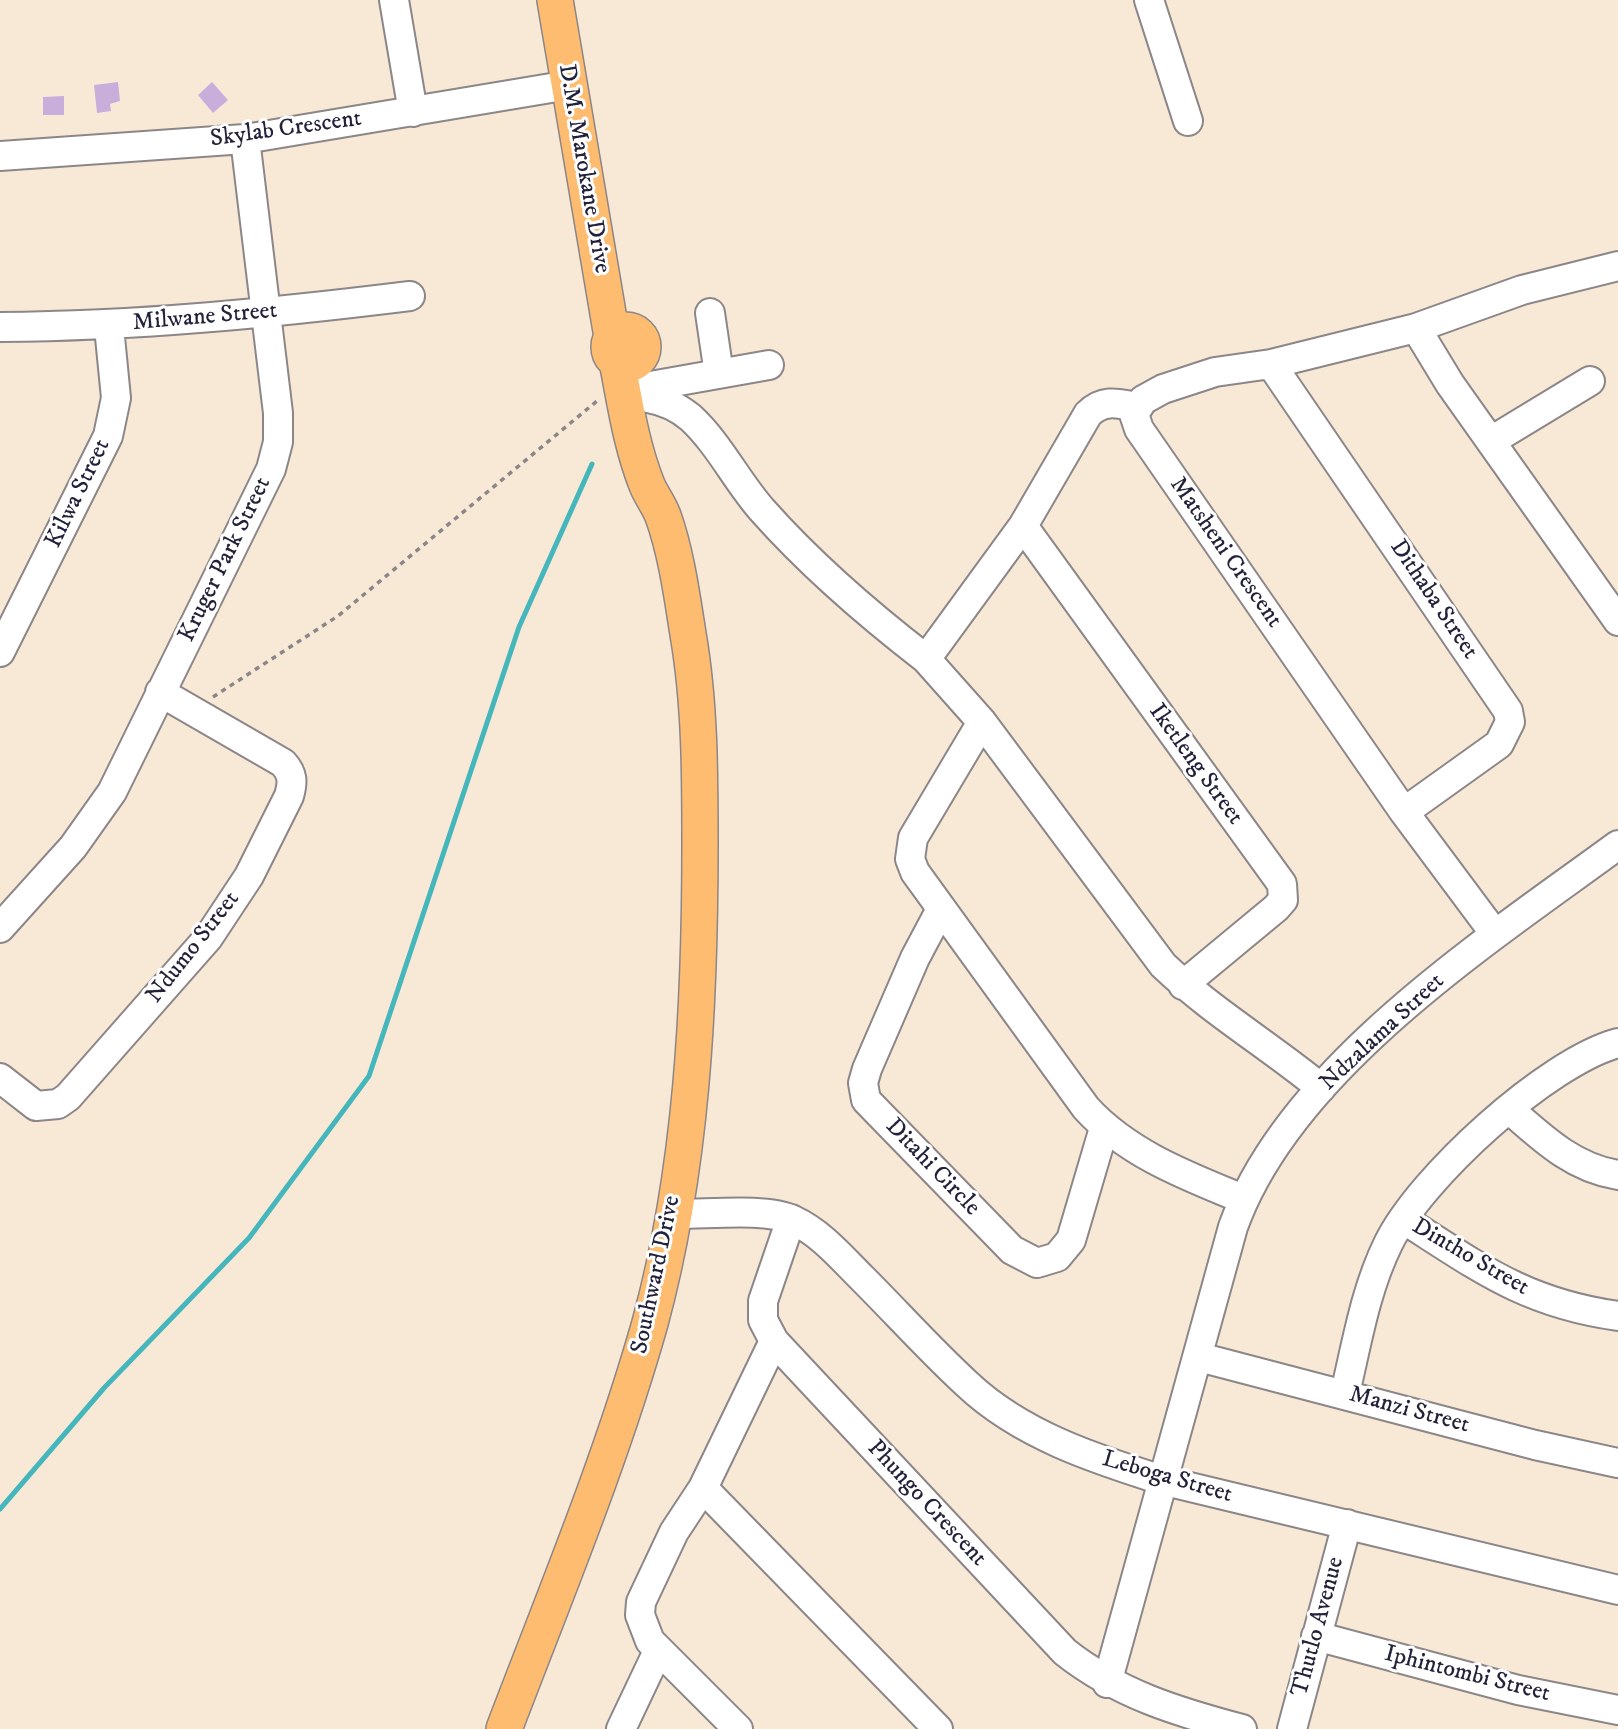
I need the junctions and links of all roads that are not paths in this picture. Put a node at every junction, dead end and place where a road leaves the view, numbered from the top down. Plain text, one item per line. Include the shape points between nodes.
1 (394, 0) edge
2 (555, 0) edge
3 (578, 0) edge
4 (1149, 0) edge
5 (569, 85) junction
6 (413, 112) junction
7 (1188, 121) dead end
8 (245, 139) junction
9 (0, 156) edge
10 (1618, 266) edge
11 (410, 296) dead end
12 (267, 313) junction
13 (710, 313) dead end
14 (0, 327) edge
15 (109, 327) junction
16 (1416, 328) junction
17 (1271, 364) junction
18 (631, 365) junction
19 (769, 365) dead end
20 (719, 374) junction
21 (1590, 381) dead end
22 (1137, 407) junction
23 (1491, 441) junction
24 (1023, 526) junction
25 (1618, 621) edge
26 (0, 652) edge
27 (926, 659) junction
28 (160, 692) junction
29 (982, 722) junction
30 (700, 799) joint
31 (1404, 812) junction
32 (1618, 845) edge
33 (941, 909) junction
34 (0, 928) edge
35 (1495, 934) junction
36 (1183, 985) junction
37 (1618, 1043) edge
38 (0, 1079) edge
39 (1321, 1088) junction
40 (1509, 1109) junction
41 (1104, 1128) junction
42 (1618, 1175) edge
43 (1243, 1199) junction
44 (672, 1214) junction
45 (791, 1219) junction
46 (1404, 1219) junction
47 (1618, 1316) edge
48 (774, 1341) junction
49 (1199, 1357) junction
50 (1345, 1393) junction
51 (1618, 1463) edge
52 (1165, 1481) junction
53 (703, 1488) junction
54 (1347, 1524) junction
55 (1618, 1590) edge
56 (1316, 1636) junction
57 (658, 1651) junction
58 (1107, 1682) junction
59 (1618, 1710) edge
60 (504, 1729) edge
61 (621, 1729) edge
62 (737, 1729) edge
63 (937, 1729) edge
64 (1242, 1729) edge
65 (1292, 1729) edge

1 - 6 street
2 - 5 main road, D.M. Marokane Drive
3 - 18 main road, D.M. Marokane Drive
4 - 7 street
5 - 6 street, Skylab Crescent
5 - 18 main road, D.M. Marokane Drive
6 - 8 street, Skylab Crescent
8 - 9 street, Skylab Crescent
8 - 12 street, Kruger Park Street
10 - 16 street via 1522,290
11 - 12 street, Milwane Street
12 - 15 street, Milwane Street
12 - 28 street, Kruger Park Street via 278,413 278,442 271,469
13 - 20 street
14 - 15 street, Milwane Street
15 - 26 street, Kilwa Street via 116,398 108,436
16 - 17 street
16 - 23 street
17 - 22 street via 1191,379 1163,389
17 - 31 street, Dithaba Street via 1508,711 1510,722 1499,744
18 - 20 street
18 - 27 street via 690,417 789,538
18 - 30 main road, D.M. Marokane Drive via 647,485 663,515 689,636
19 - 20 street
21 - 23 street
22 - 24 street via 1106,402 1087,414
22 - 31 street, Matsheni Crescent via 1134,414 1139,429
23 - 25 street
24 - 27 street
24 - 36 street, Iketleng Street via 1282,884 1283,900 1276,908
27 - 29 street
28 - 34 street, Kruger Park Street via 91,825
28 - 38 street, Ndumo Street via 272,756 290,771 289,796 249,876 208,938 68,1097 58,1104 36,1106
29 - 33 street via 918,826 910,849 915,872
29 - 36 street via 1145,945
30 - 44 main road, Southward Drive via 695,1026 686,1129
31 - 35 street, Matsheni Crescent
32 - 35 street, Ndzalama Street
33 - 41 street
33 - 41 street, Ditahi Circle via 867,1069 863,1083 866,1100 1012,1250 1037,1263 1058,1257 1072,1240
35 - 39 street, Ndzalama Street via 1385,1024
36 - 39 street
37 - 40 street via 1583,1058
39 - 43 street, Ndzalama Street
40 - 42 street via 1564,1155
40 - 46 street via 1430,1183
41 - 43 street via 1150,1157
43 - 49 street, Ndzalama Street
44 - 45 street
44 - 60 main road, Southward Drive via 651,1319 631,1386
45 - 48 street, Phungo Crescent via 762,1310
45 - 52 street, Leboga Street via 833,1249 968,1385 1011,1418 1059,1443
46 - 47 street, Dintho Street via 1502,1282 1571,1308
46 - 50 street via 1375,1274
48 - 53 street
48 - 58 street, Phungo Crescent via 1046,1633
49 - 50 street, Manzi Street
49 - 52 street, Ndzalama Street
50 - 51 street, Manzi Street
52 - 54 street, Leboga Street
52 - 58 street
53 - 57 street via 674,1532 641,1602 643,1630
53 - 63 street
54 - 55 street, Leboga Street
54 - 56 street, Thutlo Avenue
56 - 59 street, Iphintombi Street via 1518,1690
56 - 65 street, Thutlo Avenue
57 - 61 street
57 - 62 street
58 - 64 street, Phungo Crescent via 1170,1708

